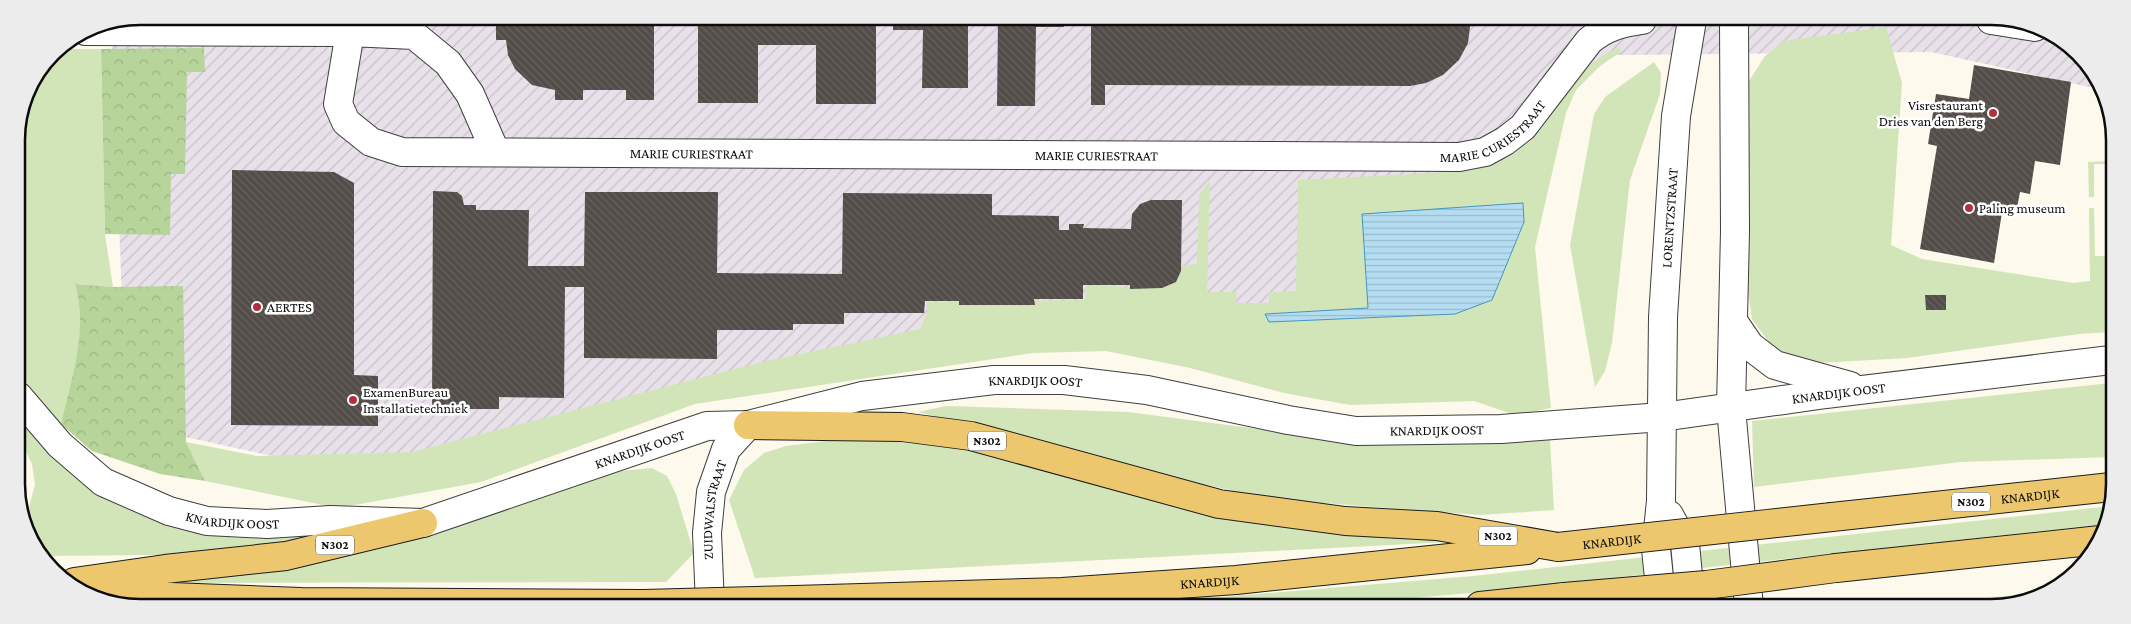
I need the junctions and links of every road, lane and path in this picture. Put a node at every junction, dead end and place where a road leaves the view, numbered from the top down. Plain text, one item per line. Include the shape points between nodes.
1 (1612, 25) edge
2 (1691, 25) edge
3 (1734, 25) edge
4 (103, 31) edge
5 (350, 32) junction
6 (495, 151) junction
7 (1733, 322) junction
8 (2106, 361) edge
9 (1866, 390) junction
10 (25, 404) edge
11 (1731, 408) junction
12 (1662, 418) junction
13 (748, 425) junction
14 (2106, 488) edge
15 (1660, 501) junction
16 (424, 523) junction
17 (2091, 541) edge
18 (1558, 546) junction
19 (78, 581) edge
20 (109, 595) edge
21 (1564, 598) junction
22 (223, 599) edge
23 (710, 599) edge
24 (828, 599) edge
25 (1554, 599) edge
26 (1560, 599) edge
27 (1661, 599) edge
28 (1690, 599) edge
29 (1748, 599) edge

1 - 6 street, MARIE CURIESTRAAT via 1588,41 1524,127 1485,152 1458,157
2 - 12 street, LORENTZSTRAAT via 1676,116 1663,317
3 - 7 street
4 - 5 street
5 - 6 street via 414,35 421,40 448,63 470,94
5 - 6 street, MARIE CURIESTRAAT via 338,104 346,122 371,142 402,152
7 - 9 street via 1750,346 1775,365
7 - 11 street
8 - 9 street, KNARDIJK OOST
9 - 11 street, KNARDIJK OOST
10 - 16 street, KNARDIJK OOST via 60,445 103,482 169,512 207,521 268,524 330,520
11 - 12 street, KNARDIJK OOST
11 - 29 street
12 - 13 street, KNARDIJK OOST via 1501,429 1356,431 1147,390 1064,380 994,380 862,396
12 - 15 street, LORENTZSTRAAT
13 - 16 street, KNARDIJK OOST via 707,426
13 - 18 main road, N302 via 902,428 971,436 1219,504 1345,521 1437,526
13 - 23 street, ZUIDWALSTRAAT via 726,450 711,492 707,533
14 - 18 main road, KNARDIJK / N302, bridge
15 - 27 street, LORENTZSTRAAT via 1656,549
15 - 28 street via 1685,544
16 - 19 main road, N302 via 286,556
17 - 21 main road, bridge
18 - 24 main road, KNARDIJK / N302, bridge via 1217,581 1062,592
20 - 22 main road, KNARDIJK / N302
21 - 25 main road
21 - 26 main road

